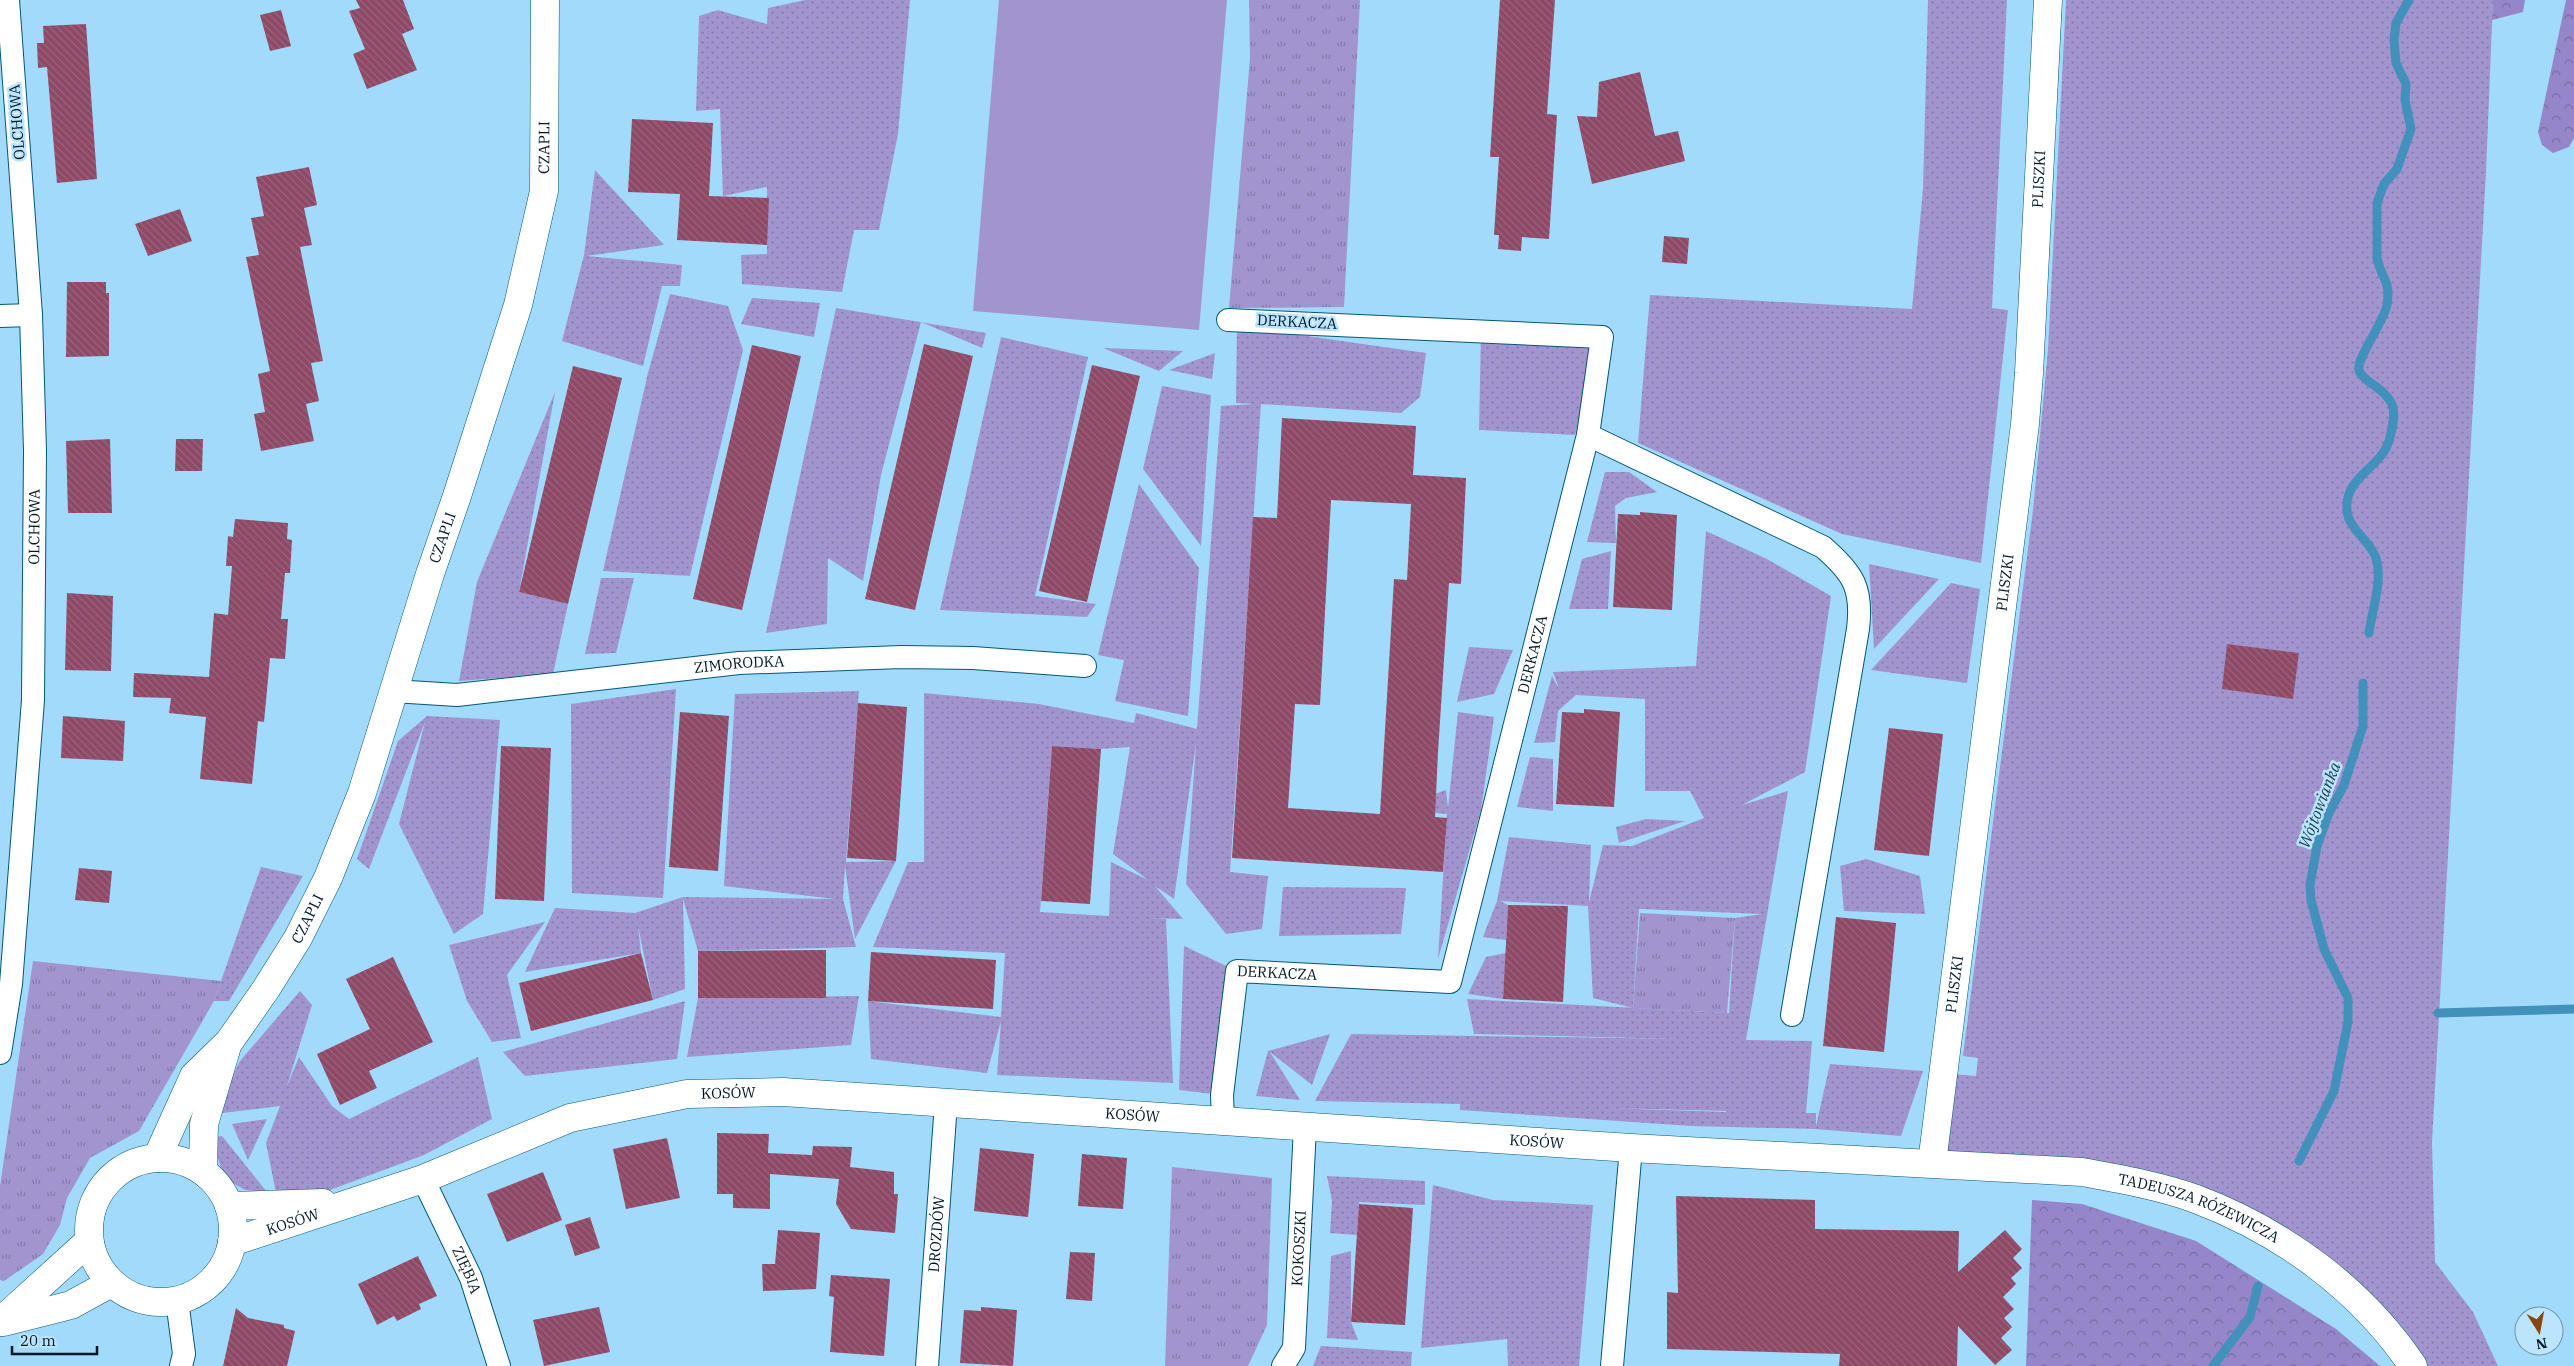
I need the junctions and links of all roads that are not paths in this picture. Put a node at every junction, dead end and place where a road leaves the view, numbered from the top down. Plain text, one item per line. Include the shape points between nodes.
1 (8, 0) edge
2 (546, 0) edge
3 (2048, 0) edge
4 (31, 315) junction
5 (0, 316) edge
6 (1228, 320) dead end
7 (1588, 436) junction
8 (1085, 666) dead end
9 (393, 691) junction
10 (1792, 1015) dead end
11 (228, 1042) junction
12 (0, 1052) edge
13 (946, 1103) junction
14 (1222, 1120) junction
15 (1305, 1127) junction
16 (1631, 1148) junction
17 (156, 1158) junction
18 (1932, 1162) junction
19 (203, 1171) junction
20 (423, 1179) junction
21 (352, 1203) junction
22 (229, 1206) junction
23 (89, 1241) junction
24 (232, 1242) junction
25 (111, 1283) junction
26 (177, 1300) junction
27 (0, 1322) edge
28 (182, 1366) edge
29 (499, 1366) edge
30 (927, 1366) edge
31 (1283, 1366) edge
32 (1612, 1366) edge
33 (2413, 1366) edge

1 - 4 street, OLCHOWA
2 - 9 street, CZAPLI via 544,191 518,306
3 - 18 street, PLISZKI via 2025,416
4 - 5 street
4 - 12 street, OLCHOWA via 35,452 32,700 11,984
6 - 7 street, DERKACZA via 1602,337
7 - 10 street via 1823,547 1847,569 1855,582 1859,598 1858,629
7 - 14 street, DERKACZA via 1450,982 1237,971 1222,1095
8 - 9 street, ZIMORODKA via 973,658 745,662 457,695
9 - 11 street, CZAPLI via 356,811 314,910 281,967
11 - 17 street, CZAPLI via 194,1076
11 - 19 street, CZAPLI via 204,1124
13 - 14 street, KOSÓW
13 - 20 street, KOSÓW via 783,1092 687,1094 570,1118
13 - 30 street, DROZDÓW
14 - 15 street, KOSÓW
15 - 16 street, KOSÓW
15 - 31 street, KOKOSZKI via 1294,1348
16 - 18 street, KOSÓW
16 - 32 street
17 - 19 street via 189,1164
17 - 23 street via 133,1163 112,1176 97,1195 89,1217
18 - 33 street, TADEUSZA RÓŻEWICZA via 2082,1172 2195,1199 2242,1220 2332,1275 2370,1312
19 - 22 street via 218,1186
20 - 21 street, KOSÓW
20 - 29 street, ZIĘBIA via 471,1278
21 - 22 street, KOSÓW
21 - 24 street, KOSÓW
22 - 24 street
23 - 25 street via 93,1257
23 - 27 street
24 - 26 street via 223,1266 207,1285 193,1295
25 - 26 street via 142,1300 160,1303
25 - 27 street via 71,1305
26 - 28 street via 184,1354

